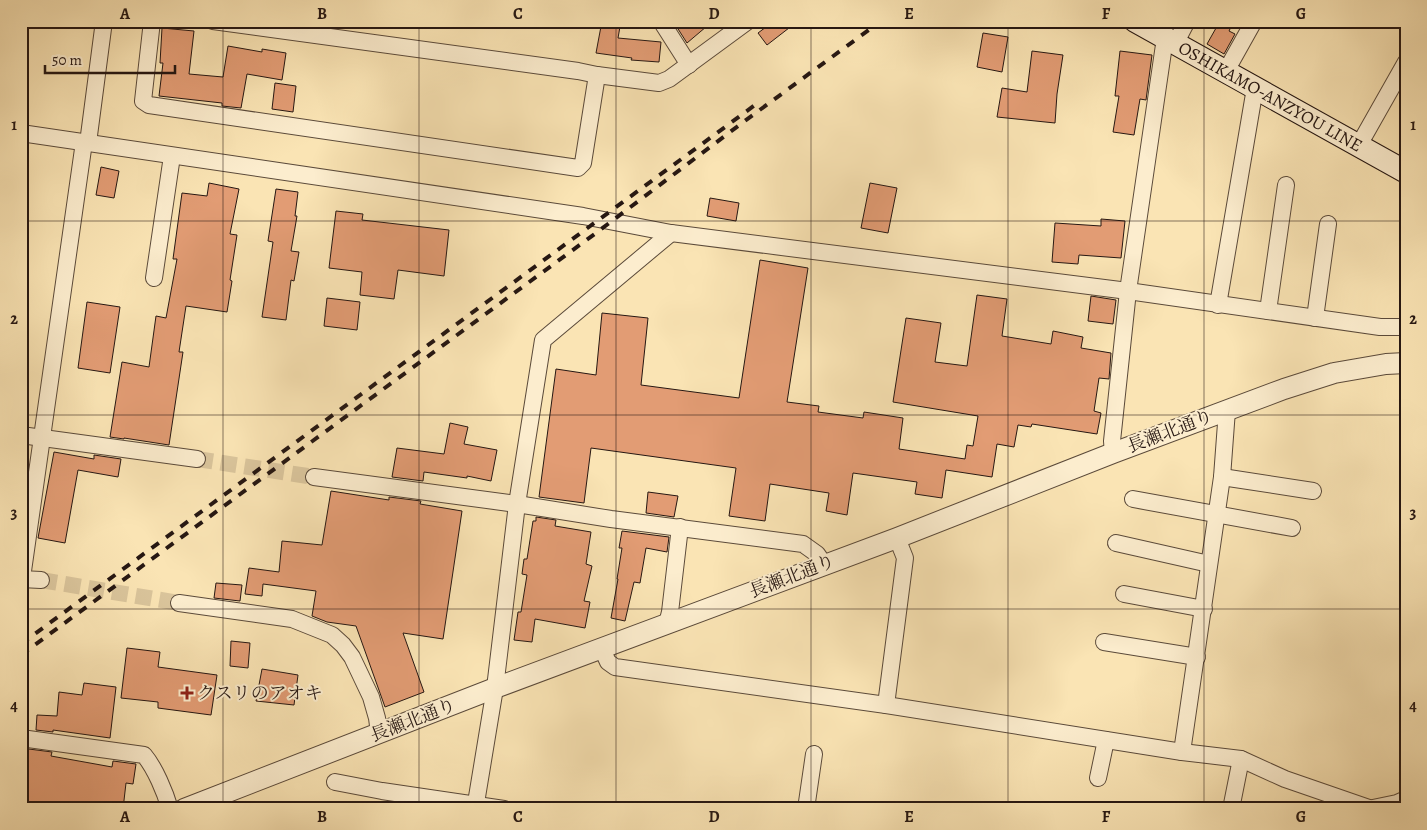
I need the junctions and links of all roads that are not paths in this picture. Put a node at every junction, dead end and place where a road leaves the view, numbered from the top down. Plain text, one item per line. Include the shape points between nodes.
1 (104, 21) edge
2 (152, 21) edge
3 (213, 21) edge
4 (661, 21) edge
5 (748, 21) edge
6 (1187, 21) edge
7 (1254, 21) edge
8 (1140, 22) edge
9 (1170, 41) junction
10 (1406, 62) edge
11 (689, 65) junction
12 (1226, 71) junction
13 (597, 75) junction
14 (1255, 88) junction
15 (21, 133) edge
16 (86, 143) junction
17 (1358, 145) junction
18 (172, 156) junction
19 (1406, 172) edge
20 (1286, 185) dead end
21 (1328, 224) dead end
22 (671, 233) junction
23 (154, 278) dead end
24 (1128, 291) junction
25 (1218, 305) junction
26 (1268, 311) junction
27 (1315, 318) junction
28 (1406, 327) edge
29 (1406, 363) edge
30 (1227, 410) junction
31 (21, 436) edge
32 (42, 439) junction
33 (1113, 453) junction
34 (197, 460) tunnel mouth
35 (314, 477) tunnel mouth
36 (1222, 477) junction
37 (1312, 490) dead end
38 (1133, 499) dead end
39 (518, 504) junction
40 (1217, 515) junction
41 (680, 527) junction
42 (1292, 528) dead end
43 (896, 538) junction
44 (1116, 543) dead end
45 (824, 564) junction
46 (1210, 564) junction
47 (22, 578) edge
48 (41, 580) tunnel mouth
49 (1124, 594) dead end
50 (179, 603) tunnel mouth
51 (1204, 609) junction
52 (667, 624) junction
53 (1104, 642) dead end
54 (602, 649) junction
55 (1197, 657) junction
56 (495, 688) junction
57 (886, 705) junction
58 (379, 733) junction
59 (21, 738) edge
60 (1106, 740) junction
61 (1182, 752) junction
62 (814, 754) dead end
63 (1241, 759) junction
64 (1098, 778) dead end
65 (335, 782) dead end
66 (1403, 803) edge
67 (476, 807) edge
68 (170, 809) edge
69 (184, 809) edge
70 (504, 809) edge
71 (806, 809) edge
72 (1231, 809) edge
73 (1369, 809) edge

1 - 16 street
2 - 13 street via 143,101 149,105 578,168 583,164
3 - 13 street
4 - 11 street
5 - 11 street
6 - 9 street
7 - 12 street
8 - 9 main road, OSHIKAMO-ANZYOU LINE
9 - 12 main road, OSHIKAMO-ANZYOU LINE
9 - 24 street
10 - 17 street
11 - 13 street via 659,83
12 - 14 main road, OSHIKAMO-ANZYOU LINE
14 - 17 main road, OSHIKAMO-ANZYOU LINE
14 - 25 street
15 - 16 street
16 - 18 street
16 - 32 street
17 - 19 main road, OSHIKAMO-ANZYOU LINE
18 - 22 street via 583,216
18 - 23 street
20 - 26 street
21 - 27 street
22 - 24 street
22 - 39 street via 543,340
24 - 25 street
24 - 33 street
25 - 26 street
26 - 27 street
27 - 28 street
29 - 30 street, 長瀬北通り via 1334,373
30 - 33 street, 長瀬北通り
30 - 36 street
31 - 32 street
32 - 34 street
32 - 47 street
33 - 43 street, 長瀬北通り
35 - 39 street
36 - 37 street
36 - 40 street
38 - 40 street
39 - 41 street
39 - 56 street
40 - 42 street
40 - 46 street
41 - 45 street via 803,544
41 - 52 street
43 - 45 street, 長瀬北通り
43 - 57 street via 905,558
44 - 46 street
45 - 52 street, 長瀬北通り
46 - 51 street
47 - 48 street
49 - 51 street
50 - 58 street via 292,619 332,635 352,657 371,697
51 - 55 street
52 - 54 street, 長瀬北通り
53 - 55 street
54 - 56 street, 長瀬北通り
54 - 57 street via 615,668
55 - 61 street
56 - 58 street, 長瀬北通り
56 - 67 street
57 - 60 street
58 - 69 street, 長瀬北通り
59 - 68 street via 144,755
60 - 61 street
60 - 64 street
61 - 63 street
62 - 71 street
63 - 72 street
63 - 73 street via 1285,779
65 - 67 street
66 - 73 street
67 - 70 street

